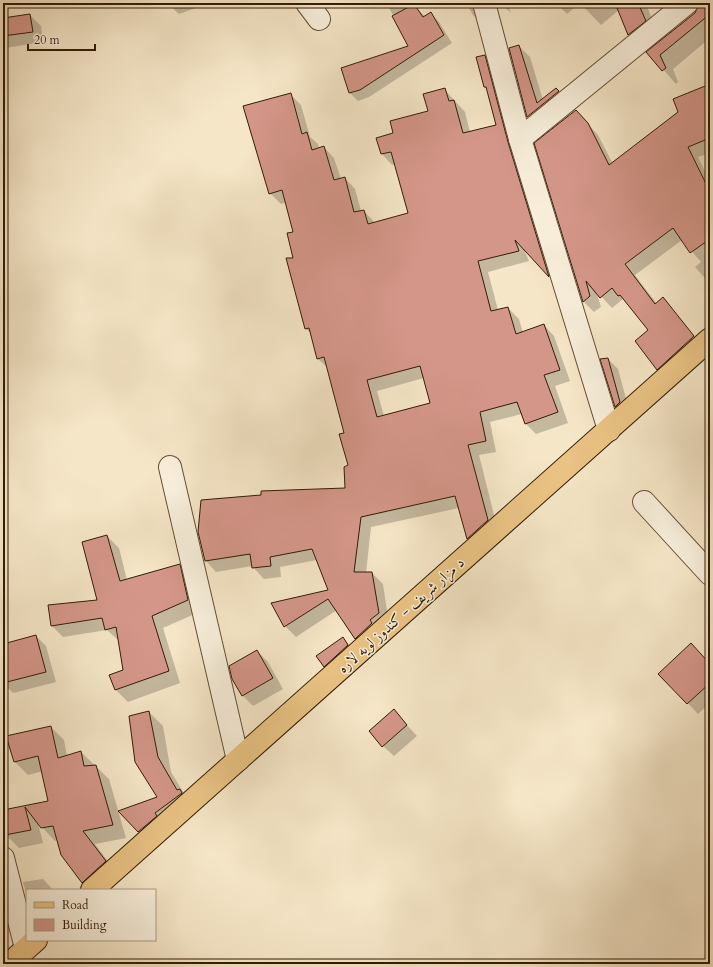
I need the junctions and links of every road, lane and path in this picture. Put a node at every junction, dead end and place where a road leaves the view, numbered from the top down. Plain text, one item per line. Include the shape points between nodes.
1 (484, 3) edge
2 (687, 3) edge
3 (520, 139) junction
4 (710, 340) edge
5 (608, 430) junction
6 (170, 467) dead end
7 (644, 502) dead end
8 (710, 574) edge
9 (238, 760) junction
10 (3, 858) edge
11 (93, 889) edge
12 (26, 929) edge
13 (31, 944) edge
14 (9, 964) edge

1 - 3 street
2 - 3 street
3 - 5 street
4 - 5 main road, د مزار شریف - کندوز لویه لاره
5 - 9 main road, د مزار شریف - کندوز لویه لاره
6 - 9 street
7 - 8 street
9 - 11 main road, د مزار شریف - کندوز لویه لاره
10 - 12 street
13 - 14 main road

